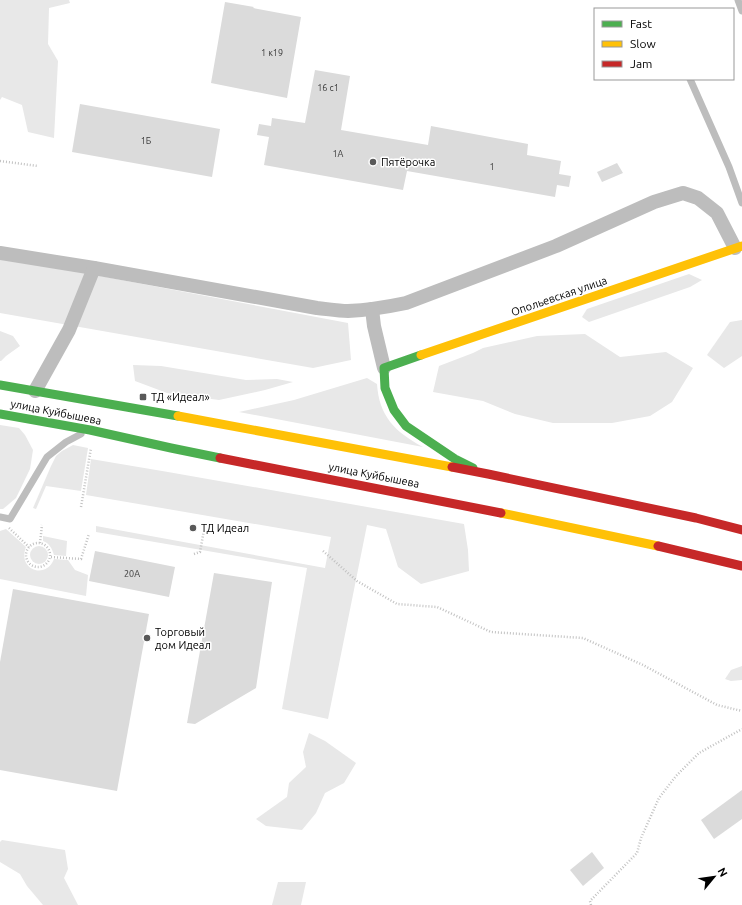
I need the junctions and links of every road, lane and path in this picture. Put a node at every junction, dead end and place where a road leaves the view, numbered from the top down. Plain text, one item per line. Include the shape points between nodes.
1 (738, 0) edge
2 (742, 11) edge
3 (690, 80) edge
4 (0, 161) edge
5 (38, 166) dead end
6 (742, 202) edge
7 (739, 247) edge
8 (0, 253) edge
9 (94, 268) junction
10 (372, 309) junction
11 (384, 368) junction
12 (0, 385) edge
13 (35, 391) junction
14 (0, 414) edge
15 (90, 430) junction
16 (91, 448) dead end
17 (488, 474) junction
18 (81, 507) dead end
19 (0, 517) edge
20 (6, 525) dead end
21 (42, 525) dead end
22 (204, 530) dead end
23 (742, 530) edge
24 (89, 534) dead end
25 (40, 543) junction
26 (28, 547) junction
27 (323, 551) dead end
28 (194, 554) dead end
29 (51, 556) junction
30 (742, 566) edge
31 (742, 710) edge
32 (742, 729) edge
33 (591, 905) edge

1 - 2 lane
3 - 6 lane via 730,167
4 - 5 path
7 - 10 street via 716,213 698,198 683,193 654,202 556,246 406,303
7 - 11 main road, Опольевская улица
8 - 9 street
9 - 10 street via 317,308 347,311
9 - 13 street via 69,330
10 - 11 street
11 - 17 main road via 385,388 394,410 406,426 455,459
12 - 13 main road, улица Куйбышева
13 - 17 main road, улица Куйбышева
14 - 15 main road, улица Куйбышева
15 - 19 lane via 66,442 47,457 10,519
15 - 30 main road, улица Куйбышева via 636,540
16 - 18 path
17 - 23 main road, улица Куйбышева
20 - 26 path
21 - 25 path
22 - 28 path via 200,552
24 - 29 path via 81,559
25 - 26 path
25 - 29 path via 48,547
26 - 29 path via 27,562 36,568 46,566
27 - 31 path via 358,581 397,604 437,607 491,632 583,638 643,665 717,705
32 - 33 path via 699,754 676,776 659,798 637,853 590,900

